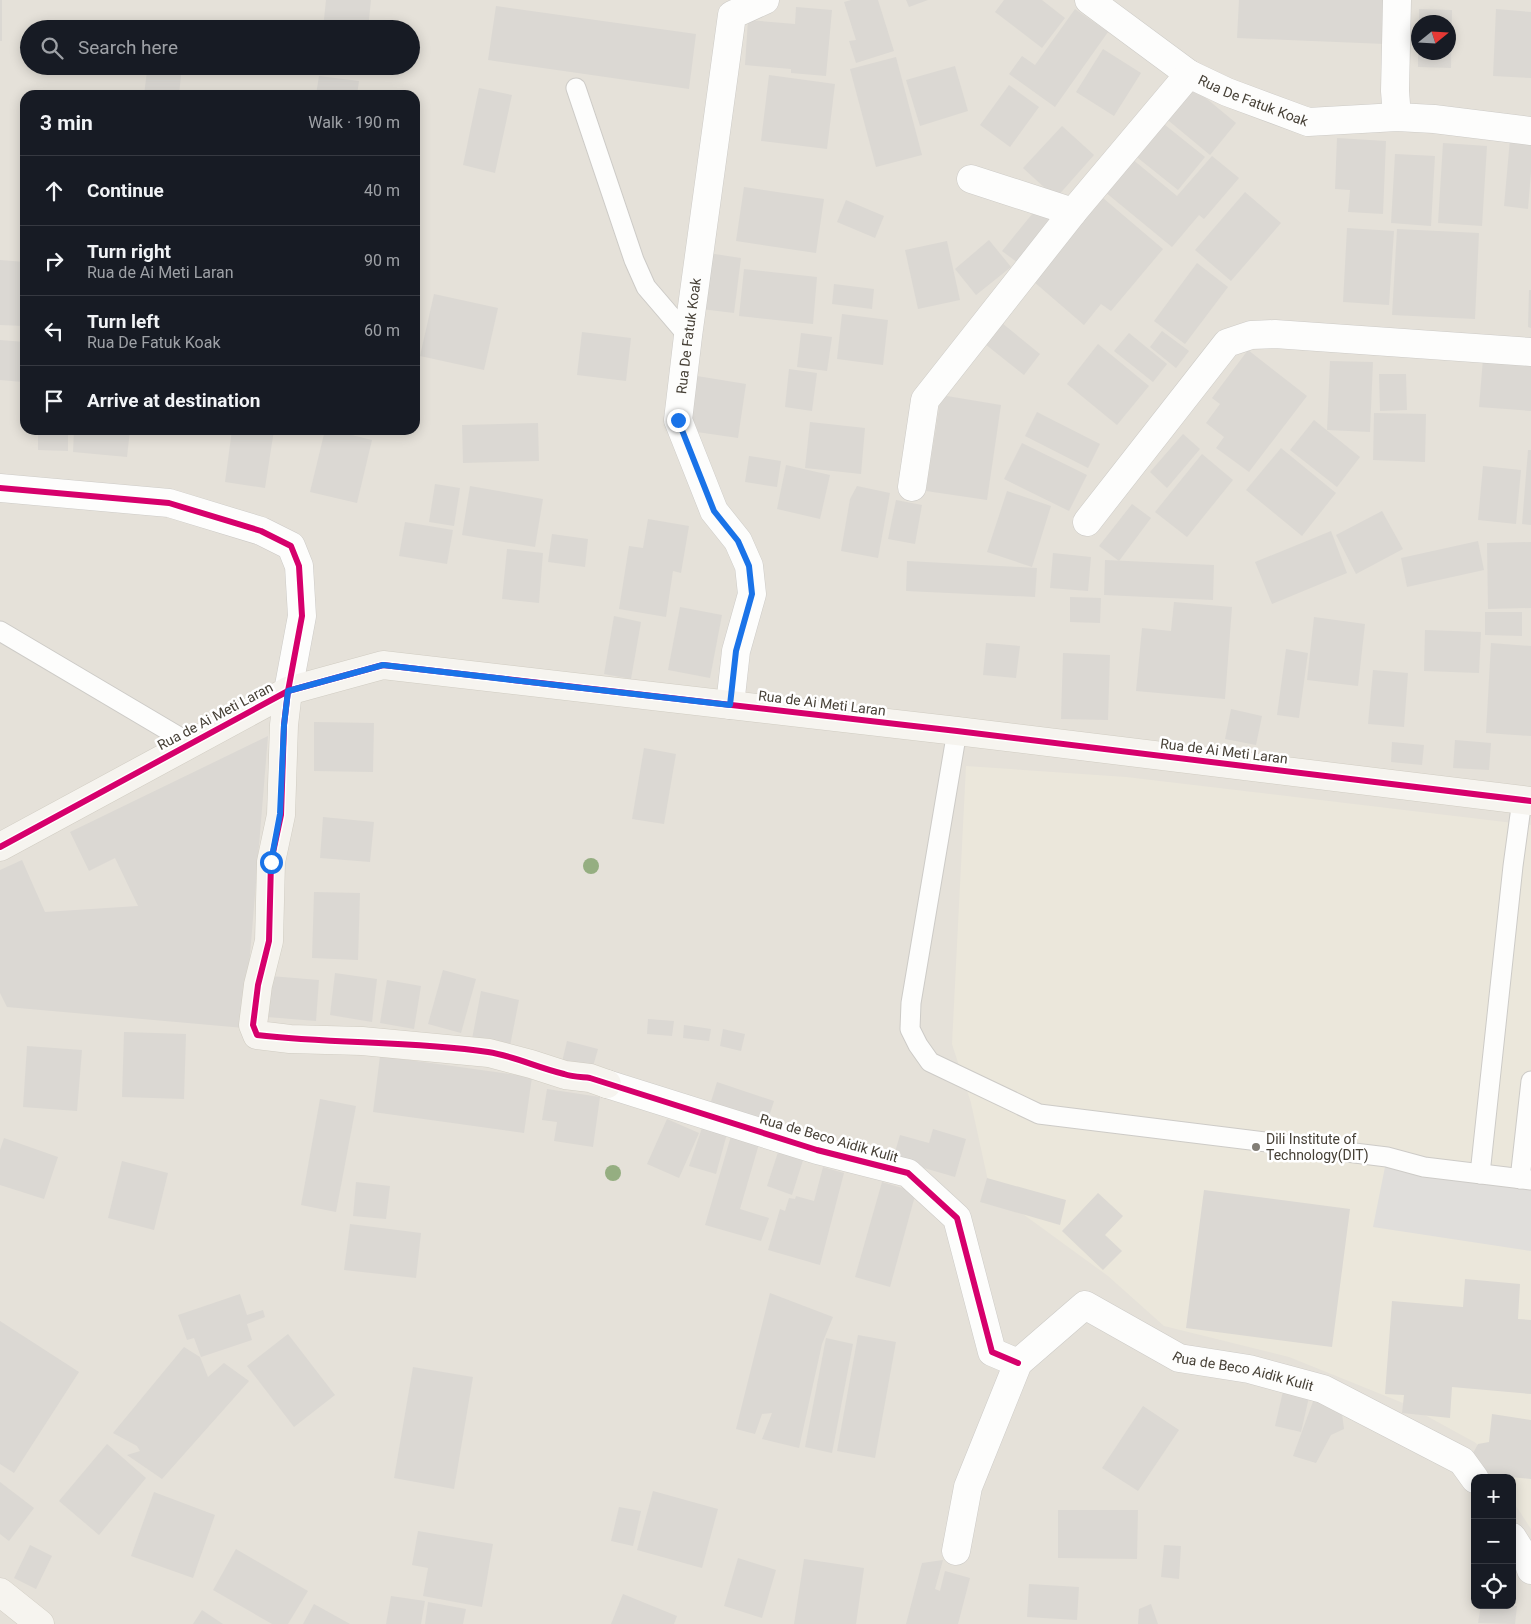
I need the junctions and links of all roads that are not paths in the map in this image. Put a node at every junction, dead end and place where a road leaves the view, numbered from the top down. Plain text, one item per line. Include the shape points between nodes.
1 (765, 0) edge
2 (1089, 0) edge
3 (1397, 0) edge
4 (1189, 74) junction
5 (576, 88) dead end
6 (1397, 117) junction
7 (1531, 131) edge
8 (971, 179) dead end
9 (1074, 212) junction
10 (688, 336) junction
11 (1531, 352) edge
12 (912, 487) dead end
13 (0, 488) edge
14 (1087, 522) dead end
15 (0, 631) edge
16 (288, 691) junction
17 (730, 705) junction
18 (957, 731) junction
19 (191, 744) junction
20 (1527, 800) edge
21 (0, 847) edge
22 (1531, 1081) edge
23 (1480, 1174) junction
24 (1526, 1180) edge
25 (1018, 1363) junction
26 (1471, 1474) edge
27 (1516, 1543) edge
28 (956, 1551) dead end
29 (1531, 1570) edge
30 (0, 1592) edge
31 (40, 1624) edge

1 - 10 street, Rua De Fatuk Koak via 732,16
2 - 4 street, Rua De Fatuk Koak
3 - 6 street
4 - 6 street, Rua De Fatuk Koak via 1308,122
4 - 9 street
5 - 10 lane via 646,287
6 - 7 street, Rua De Fatuk Koak
8 - 9 street
9 - 12 street via 925,400
10 - 17 street, Rua De Fatuk Koak via 678,420 714,511 738,541 749,566 752,594 736,651
11 - 14 street via 1275,334 1250,335 1227,343
13 - 16 street via 169,503 261,531 291,546 299,566 302,616
15 - 19 lane
16 - 17 street, Rua de Ai Meti Laran via 383,665
16 - 19 street, Rua de Ai Meti Laran
16 - 25 street, Rua de Beco Aidik Kulit via 280,814 271,862 269,941 258,985 253,1025 257,1035 489,1052 565,1075 590,1078 816,1150 908,1173 956,1218 992,1352
17 - 18 street, Rua de Ai Meti Laran
18 - 20 street, Rua de Ai Meti Laran
18 - 23 lane via 910,1003 910,1029 930,1062 1039,1114 1387,1157 1424,1167
19 - 21 street, Rua de Ai Meti Laran
20 - 23 lane via 1512,876
22 - 24 lane
23 - 24 lane
25 - 26 street, Rua de Beco Aidik Kulit via 1086,1306 1179,1358 1249,1369 1323,1389 1462,1460
25 - 28 street, Rua de Beco Aidik Kulit via 968,1487
27 - 29 street
30 - 31 street

